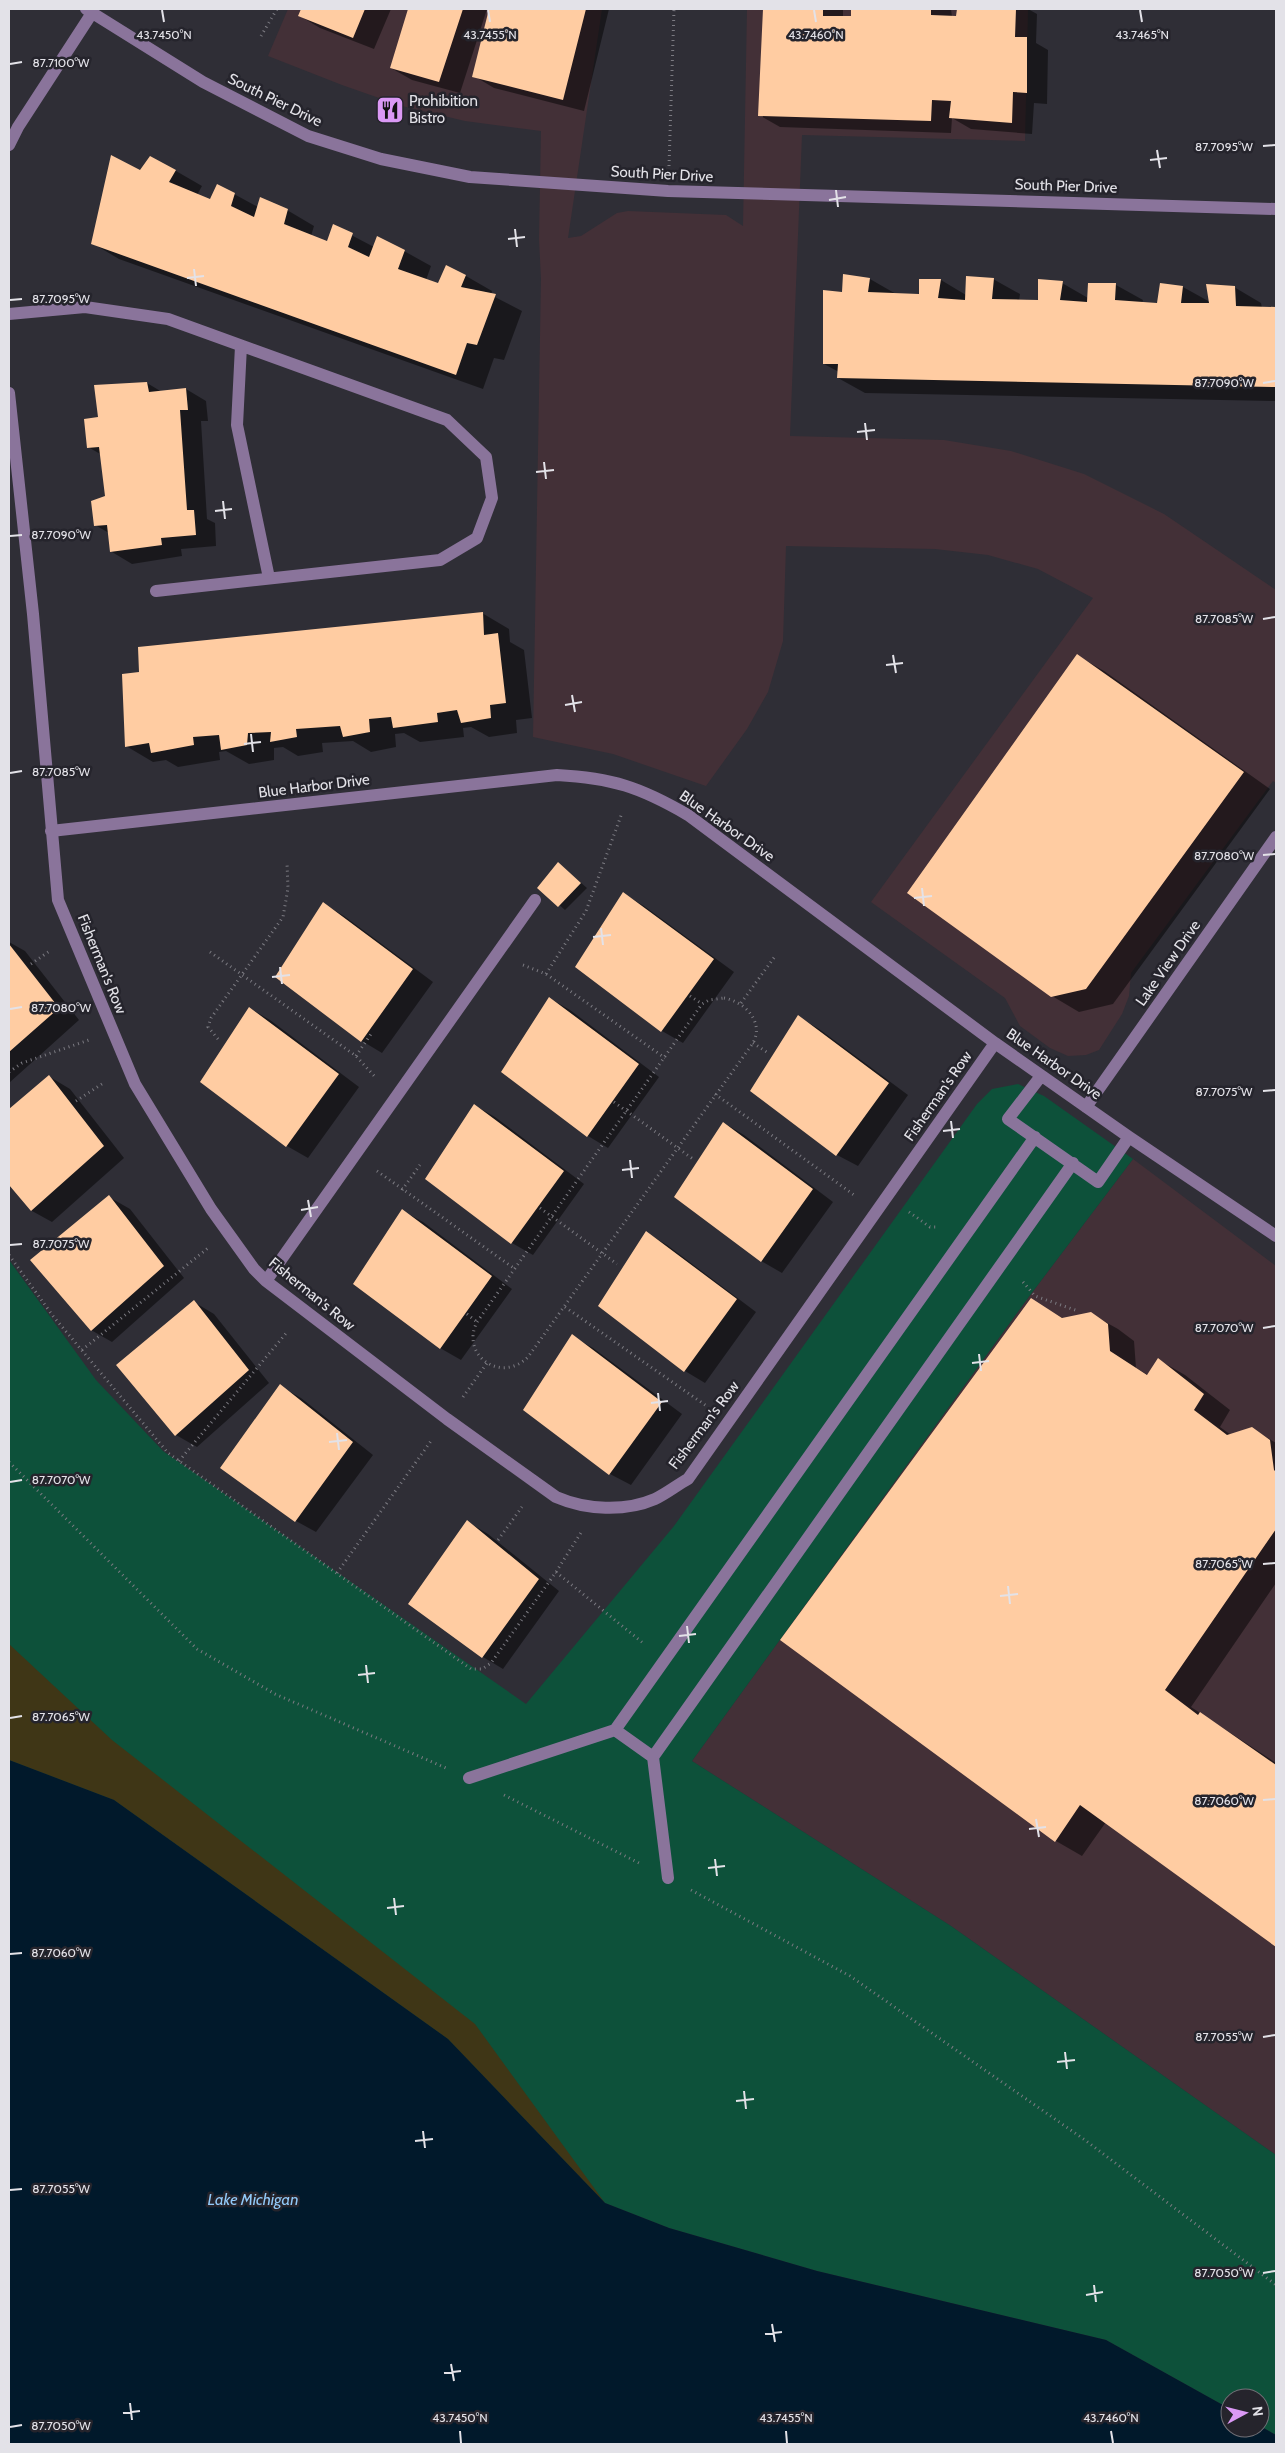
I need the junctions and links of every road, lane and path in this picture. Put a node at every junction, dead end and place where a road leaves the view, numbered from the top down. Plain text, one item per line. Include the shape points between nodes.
1 (277, 9) edge
2 (674, 9) edge
3 (89, 11) edge
4 (261, 36) dead end
5 (9, 145) edge
6 (668, 191) junction
7 (1276, 209) edge
8 (9, 314) edge
9 (241, 346) junction
10 (9, 393) edge
11 (269, 578) junction
12 (156, 591) dead end
13 (628, 786) junction
14 (51, 831) junction
15 (1276, 837) edge
16 (287, 862) dead end
17 (535, 900) dead end
18 (210, 952) dead end
19 (776, 955) dead end
20 (242, 975) junction
21 (690, 996) dead end
22 (741, 1003) junction
23 (702, 1004) junction
24 (113, 1033) junction
25 (371, 1034) dead end
26 (218, 1039) dead end
27 (753, 1042) junction
28 (995, 1043) junction
29 (768, 1052) dead end
30 (356, 1056) junction
31 (665, 1058) junction
32 (127, 1067) junction
33 (9, 1072) edge
34 (1041, 1076) junction
35 (715, 1094) junction
36 (398, 1095) junction
37 (76, 1101) dead end
38 (614, 1102) dead end
39 (1086, 1106) junction
40 (627, 1111) junction
41 (1035, 1137) junction
42 (1129, 1137) junction
43 (678, 1148) junction
44 (356, 1155) junction
45 (693, 1159) dead end
46 (1072, 1164) junction
47 (420, 1165) dead end
48 (402, 1190) junction
49 (858, 1198) dead end
50 (902, 1207) dead end
51 (540, 1208) dead end
52 (552, 1217) junction
53 (228, 1233) junction
54 (966, 1234) junction
55 (1276, 1236) edge
56 (602, 1253) junction
57 (9, 1255) edge
58 (618, 1264) dead end
59 (1001, 1264) junction
60 (514, 1269) junction
61 (266, 1281) junction
62 (565, 1307) junction
63 (305, 1311) junction
64 (1078, 1311) dead end
65 (467, 1314) dead end
66 (477, 1322) junction
67 (82, 1350) junction
68 (487, 1363) junction
69 (459, 1402) dead end
70 (729, 1422) junction
71 (435, 1436) dead end
72 (179, 1461) junction
73 (9, 1462) edge
74 (538, 1485) junction
75 (590, 1506) junction
76 (498, 1540) dead end
77 (556, 1572) junction
78 (337, 1573) junction
79 (665, 1661) junction
80 (616, 1730) junction
81 (653, 1757) junction
82 (469, 1778) junction
83 (668, 1878) junction
84 (1276, 2285) edge

1 - 4 path
2 - 6 path
3 - 5 street
3 - 6 street, South Pier Drive via 203,82 308,136 381,159 470,177
6 - 7 street, South Pier Drive
8 - 9 street via 85,307 168,320
9 - 11 street via 237,425
9 - 11 street via 448,420 486,457 492,498 477,538 440,560
10 - 14 street, Fisherman's Row via 33,614
11 - 12 street
13 - 14 street, Blue Harbor Drive via 585,776 557,774
13 - 28 street, Blue Harbor Drive via 688,815
13 - 31 path via 620,819 586,911 546,974
14 - 24 street, Fisherman's Row via 58,900
15 - 39 street, Lake View Drive
16 - 20 path via 288,888 283,917
17 - 36 street
18 - 20 path
19 - 22 path
20 - 26 path via 210,1021 209,1030
20 - 30 path
21 - 23 path
22 - 23 path via 724,998
22 - 27 path via 754,1019 756,1033
23 - 31 path
24 - 32 street, Fisherman's Row
24 - 33 path via 22,1063
25 - 30 path
27 - 29 path
27 - 35 path
28 - 34 street, Blue Harbor Drive
28 - 70 street, Fisherman's Row
30 - 36 path via 382,1084
31 - 40 path
32 - 37 path
32 - 53 street, Fisherman's Row via 210,1209
34 - 39 street, Blue Harbor Drive
34 - 41 street via 1008,1119
35 - 43 path
35 - 49 path
36 - 44 street
38 - 40 path
39 - 42 street, Blue Harbor Drive
40 - 43 path
40 - 52 path
41 - 46 street
41 - 54 street
42 - 46 street via 1098,1182
42 - 55 street, Blue Harbor Drive
43 - 45 path
43 - 56 path
44 - 48 path
44 - 61 street
46 - 59 street
47 - 48 path
48 - 60 path
50 - 54 path via 930,1227 952,1225
51 - 52 path
52 - 56 path
52 - 60 path
53 - 61 street, Fisherman's Row
53 - 67 path
54 - 79 street
56 - 58 path
56 - 62 path
57 - 67 path
59 - 64 path via 1035,1296
59 - 81 street
60 - 66 path
61 - 63 street, Fisherman's Row
62 - 68 path via 523,1362 506,1369
62 - 70 path
63 - 72 path
63 - 74 street, Fisherman's Row
65 - 66 path
66 - 68 path via 473,1342
67 - 72 path via 163,1449
68 - 69 path
70 - 75 street, Fisherman's Row via 688,1479 654,1499 615,1508
71 - 78 path
72 - 78 path
73 - 82 path via 198,1650 275,1694
74 - 75 street, Fisherman's Row via 574,1505
74 - 76 path
75 - 77 path via 580,1538
77 - 78 path via 489,1665 474,1670
77 - 79 path
79 - 80 street
80 - 81 street
80 - 82 street
81 - 83 street
82 - 83 path
83 - 84 path via 850,1976 1085,2140

